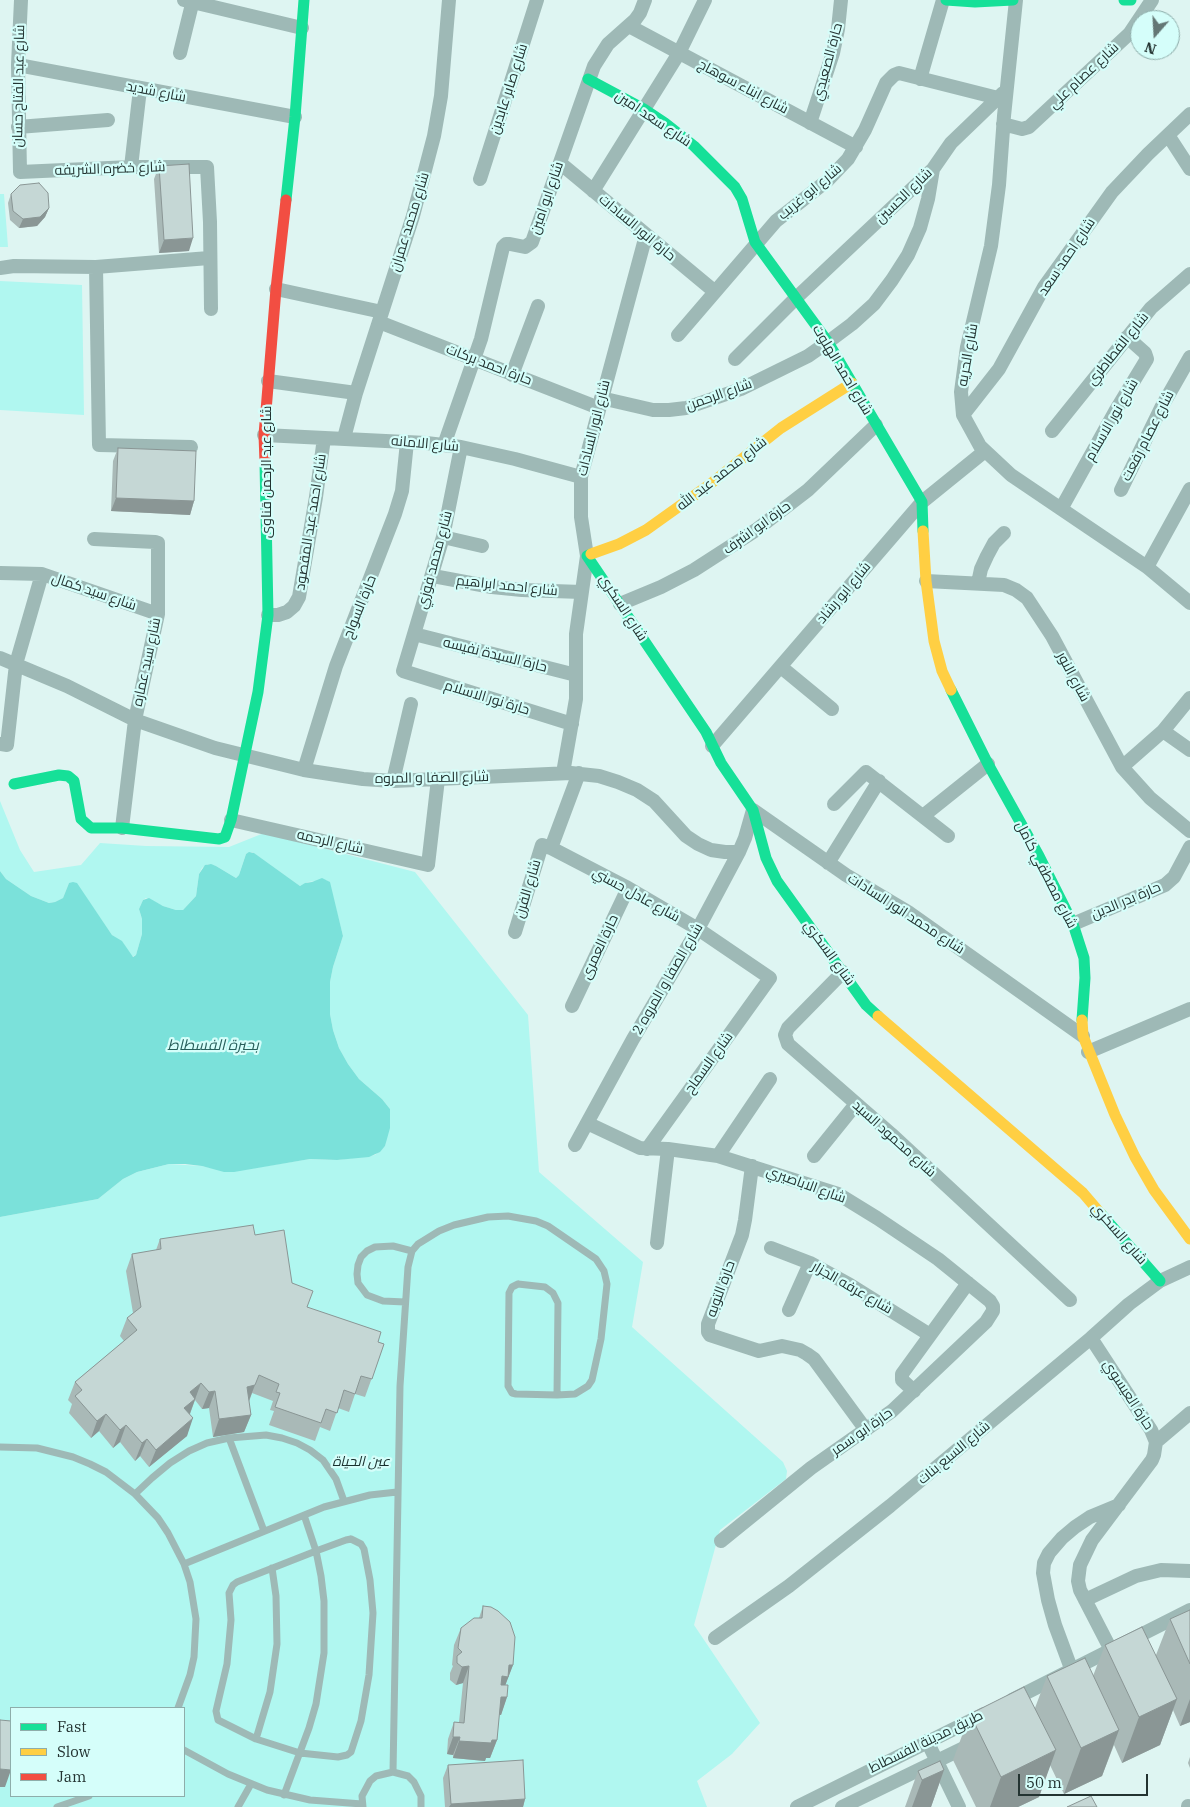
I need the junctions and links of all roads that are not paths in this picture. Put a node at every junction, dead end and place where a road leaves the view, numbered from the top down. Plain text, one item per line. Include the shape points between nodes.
1 (21, 0) edge
2 (189, 0) edge
3 (304, 0) edge
4 (449, 0) edge
5 (537, 0) edge
6 (645, 0) edge
7 (705, 0) edge
8 (841, 0) edge
9 (944, 0) edge
10 (1014, 0) edge
11 (1124, 0) edge
12 (1130, 0) edge
13 (1152, 0) edge
14 (975, 1) edge
15 (629, 26) junction
16 (302, 28) junction
17 (180, 53) dead end
18 (679, 53) junction
19 (18, 65) junction
20 (588, 79) junction
21 (920, 79) junction
22 (140, 89) junction
23 (1003, 94) junction
24 (644, 109) junction
25 (1190, 114) edge
26 (295, 117) junction
27 (108, 120) dead end
28 (810, 122) junction
29 (1004, 124) junction
30 (18, 127) junction
31 (1168, 135) junction
32 (856, 147) junction
33 (560, 164) junction
34 (131, 167) junction
35 (933, 169) junction
36 (1190, 169) edge
37 (20, 172) joint
38 (480, 179) dead end
39 (593, 192) junction
40 (646, 235) junction
41 (755, 242) junction
42 (209, 258) junction
43 (96, 267) junction
44 (0, 268) edge
45 (1190, 274) edge
46 (276, 290) junction
47 (714, 292) junction
48 (796, 298) junction
49 (538, 306) dead end
50 (211, 309) dead end
51 (380, 317) junction
52 (678, 334) dead end
53 (1127, 337) junction
54 (828, 342) junction
55 (1190, 357) edge
56 (735, 359) dead end
57 (474, 360) junction
58 (512, 375) junction
59 (268, 382) junction
60 (852, 383) junction
61 (356, 393) junction
62 (600, 403) junction
63 (964, 415) junction
64 (876, 425) junction
65 (1052, 431) dead end
66 (264, 435) junction
67 (324, 438) junction
68 (344, 438) junction
69 (407, 442) junction
70 (444, 445) junction
71 (191, 447) dead end
72 (461, 447) junction
73 (985, 451) junction
74 (581, 477) junction
75 (1121, 490) dead end
76 (1189, 493) edge
77 (922, 502) junction
78 (1061, 509) junction
79 (1004, 533) dead end
80 (443, 537) junction
81 (94, 539) dead end
82 (482, 546) dead end
83 (588, 556) junction
84 (1146, 567) junction
85 (0, 574) edge
86 (42, 574) junction
87 (433, 576) junction
88 (926, 581) junction
89 (978, 583) junction
90 (582, 592) junction
91 (1190, 603) edge
92 (620, 604) junction
93 (158, 614) junction
94 (268, 616) junction
95 (414, 634) junction
96 (0, 658) edge
97 (16, 664) junction
98 (781, 667) junction
99 (403, 671) joint
100 (576, 675) junction
101 (1190, 698) edge
102 (411, 704) dead end
103 (832, 709) dead end
104 (135, 720) junction
105 (572, 724) junction
106 (1163, 731) junction
107 (0, 744) edge
108 (712, 746) junction
109 (1190, 750) edge
110 (246, 755) junction
111 (988, 764) junction
112 (1122, 767) junction
113 (304, 770) junction
114 (563, 773) junction
115 (579, 773) junction
116 (438, 779) junction
117 (393, 781) junction
118 (879, 781) junction
119 (14, 784) dead end
120 (834, 804) dead end
121 (753, 810) junction
122 (923, 816) junction
123 (231, 820) junction
124 (122, 828) junction
125 (1190, 831) edge
126 (948, 836) dead end
127 (1190, 846) edge
128 (551, 848) junction
129 (739, 852) junction
130 (828, 863) junction
131 (628, 888) junction
132 (1073, 924) junction
133 (698, 929) junction
134 (515, 932) dead end
135 (842, 972) junction
136 (770, 978) joint
137 (572, 1006) dead end
138 (1190, 1008) edge
139 (1083, 1036) junction
140 (1088, 1052) junction
141 (770, 1079) dead end
142 (856, 1104) junction
143 (587, 1123) junction
144 (575, 1145) dead end
145 (647, 1149) junction
146 (668, 1149) junction
147 (718, 1156) junction
148 (814, 1156) dead end
149 (752, 1166) junction
150 (1190, 1239) edge
151 (656, 1243) dead end
152 (772, 1248) dead end
153 (412, 1252) junction
154 (810, 1264) junction
155 (1190, 1267) edge
156 (1160, 1281) junction
157 (968, 1283) junction
158 (1070, 1300) dead end
159 (405, 1302) junction
160 (789, 1310) dead end
161 (993, 1311) joint
162 (930, 1335) junction
163 (1091, 1338) junction
164 (914, 1391) junction
165 (557, 1395) junction
166 (1190, 1413) edge
167 (866, 1430) junction
168 (229, 1438) junction
169 (1156, 1442) junction
170 (0, 1447) edge
171 (397, 1492) junction
172 (136, 1494) junction
173 (344, 1501) junction
174 (1120, 1505) junction
175 (304, 1515) junction
176 (264, 1531) junction
177 (721, 1541) dead end
178 (316, 1551) junction
179 (184, 1564) junction
180 (272, 1568) junction
181 (1190, 1571) edge
182 (1085, 1600) junction
183 (1190, 1610) edge
184 (715, 1638) dead end
185 (1112, 1650) junction
186 (1072, 1671) junction
187 (178, 1707) edge
188 (991, 1735) edge
189 (256, 1739) junction
190 (927, 1741) junction
191 (185, 1751) edge
192 (300, 1753) junction
193 (936, 1760) junction
194 (392, 1772) junction
195 (251, 1784) junction
196 (284, 1794) junction
197 (86, 1797) edge
198 (362, 1805) edge
199 (57, 1807) edge
200 (238, 1807) edge
201 (421, 1807) edge
202 (797, 1807) edge
203 (842, 1807) edge
204 (959, 1807) edge

1 - 19 street, شارع عبد الفتاح حسان
2 - 16 street
2 - 17 street
3 - 16 street, شارع عبد الرحمن قناوى
4 - 51 street, شارع محمد عمران via 441,96 434,136 413,216
5 - 38 street, شارع صابر عابدين
6 - 15 street, شارع ابو امين via 640,13
7 - 18 street
8 - 28 street, حارة الصعيدي via 833,54
9 - 14 street
9 - 21 street
10 - 14 street
10 - 23 street, شارع الحريه
11 - 12 street
13 - 29 street, شارع عصام علي via 1130,33 1029,127 1022,129
15 - 18 street, شارع ابناء سوهاج
15 - 20 street, شارع ابو امين via 600,54
16 - 26 street, شارع عبد الرحمن قناوى
18 - 24 street
18 - 28 street, شارع ابناء سوهاج
19 - 22 street, شارع شديد
19 - 30 street, شارع عبد الفتاح حسان
20 - 24 street, شارع سعد امين
20 - 33 street, شارع ابو امين
21 - 23 street, شارع ابو غريب
21 - 32 street, شارع ابو غريب via 899,73 890,78
22 - 26 street, شارع شديد
22 - 34 street
23 - 29 street, شارع الحريه
23 - 35 street, شارع الحسين via 951,142
24 - 39 street
24 - 41 street, شارع سعد امين via 694,146 731,182 742,199
25 - 31 street, شارع احمد سعد
26 - 46 street, شارع عبد الرحمن قناوى
27 - 30 street
28 - 32 street, شارع ابناء سوهاج
29 - 63 street, شارع الحريه via 991,246 967,347 961,392
30 - 37 street, شارع عبد الفتاح حسان
31 - 36 street
31 - 63 street, شارع احمد سعد via 1112,192 1044,287 1000,369
32 - 41 street, شارع ابو غريب via 828,180
33 - 39 street, حارة انور السادات
33 - 57 street, شارع ابو امين via 532,242 525,247 506,244 503,248
34 - 37 street, شارع خضره الشريفه
34 - 42 street, شارع خضره الشريفه via 207,167
35 - 48 street, شارع الحسين
35 - 54 street, شارع الرحمن via 920,228 892,280 874,304
39 - 40 street, حارة انور السادات
40 - 47 street, حارة انور السادات
40 - 62 street, شارع انور السادات
41 - 47 street, شارع ابو غريب
41 - 48 street, شارع احمد الهلوت
42 - 43 street
42 - 50 street, شارع خضره الشريفه
43 - 44 street
43 - 71 street via 99,446
45 - 53 street, شارع الفطاطري via 1151,308
46 - 51 street, حارة احمد بركات
46 - 59 street, شارع عبد الرحمن قناوى
47 - 52 street, شارع ابو غريب
48 - 54 street, شارع احمد الهلوت
48 - 56 street, شارع الحسين
49 - 58 street
51 - 57 street, حارة احمد بركات
51 - 61 street, شارع محمد عمران
53 - 65 street, شارع الفطاطري
53 - 78 street, شارع نور الاسلام via 1145,353 1147,359
54 - 60 street, شارع احمد الهلوت
54 - 62 street, شارع الرحمن via 808,356 741,389 686,408 653,410
55 - 75 street, شارع عصام رفعت
57 - 58 street, حارة احمد بركات
57 - 70 street, شارع ابو امين
58 - 62 street, حارة احمد بركات
59 - 61 street
59 - 66 street, شارع عبد الرحمن قناوى
60 - 64 street, شارع احمد الهلوت
60 - 83 street, شارع محمد عبد الله via 781,428 654,524 619,544
61 - 68 street, شارع محمد عمران
62 - 74 street, شارع انور السادات
63 - 73 street, شارع الحريه
64 - 77 street, شارع احمد الهلوت
64 - 92 street, حارة ابو اشرف via 808,490 756,530 661,588
66 - 67 street, شارع الامانه
66 - 94 street, شارع عبد الرحمن قناوى
67 - 68 street, شارع الامانه
67 - 94 street, شارع احمد عبد المقصود via 299,597 287,612
68 - 69 street, شارع الامانه
69 - 70 street, شارع الامانه
69 - 113 street, حارة السواح via 402,491 395,514 336,666
70 - 72 street, شارع الامانه
72 - 74 street, شارع الامانه
72 - 80 street, شارع محمد فوزي
73 - 77 street, شارع ابو رشاد
73 - 78 street, شارع الحريه via 1011,475
74 - 83 street, شارع انور السادات via 581,517
76 - 84 street
77 - 88 street, شارع مصطفي كامل
77 - 98 street, شارع ابو رشاد
78 - 84 street, شارع الحريه
79 - 89 street via 987,556
80 - 82 street
80 - 87 street, شارع محمد فوزي
81 - 93 street, شارع سيد عماره via 158,543
83 - 90 street, شارع انور السادات
83 - 92 street, شارع السكري
84 - 91 street, شارع الحريه
85 - 86 street, شارع سيد كمال
86 - 93 street, شارع سيد كمال
86 - 97 street
87 - 90 street, شارع احمد ابراهيم via 492,587
87 - 95 street, شارع محمد فوزي
88 - 89 street, شارع النور
88 - 111 street, شارع مصطفي كامل via 934,642 942,671
89 - 112 street, شارع النور via 1004,585 1027,598 1052,636
90 - 100 street, شارع انور السادات via 576,634
92 - 108 street, شارع السكري via 706,732
93 - 104 street, شارع سيد عماره
94 - 110 street, شارع عبد الرحمن قناوى
95 - 99 street, شارع محمد فوزي
95 - 100 street, حارة السيدة نفيسه
96 - 97 street, شارع الصفا و المروه
97 - 104 street, شارع الصفا و المروه
97 - 107 street via 7,745
98 - 103 street
98 - 108 street, شارع ابو رشاد
99 - 105 street, حارة نور الاسلام
100 - 105 street, شارع انور السادات
101 - 106 street
102 - 117 street
104 - 110 street, شارع الصفا و المروه
104 - 124 street, شارع سيد عماره
105 - 114 street, شارع انور السادات
106 - 109 street
106 - 112 street
108 - 121 street, شارع السكري
110 - 113 street, شارع الصفا و المروه
110 - 123 street, شارع عبد الرحمن قناوى
111 - 122 street
111 - 132 street, شارع مصطفي كامل
112 - 125 street, شارع النور via 1150,798
113 - 117 street, شارع الصفا و المروه
114 - 115 street, شارع الصفا و المروه
114 - 116 street, شارع الصفا و المروه
115 - 128 street, شارع الفرن
115 - 129 street, شارع الصفا و المروه via 606,778 637,790 654,801 686,836 698,844 711,850
116 - 117 street, شارع الصفا و المروه
116 - 123 street, شارع الرحمه via 428,864
118 - 120 street via 864,773
118 - 122 street
118 - 130 street
119 - 124 street via 68,776 74,781 83,823 91,828
121 - 129 street, شارع الصفا و المروه 2
121 - 130 street, شارع محمد انور السادات
121 - 135 street, شارع السكري via 766,858 777,881
122 - 126 street
123 - 124 street, شارع عبد الرحمن قناوى via 223,839
127 - 132 street, حارة بدر الدين via 1174,876 1165,885
128 - 131 street, شارع عادل حسني
128 - 134 street, شارع الفرن via 542,845
129 - 133 street, شارع الصفا و المروه 2
130 - 139 street, شارع محمد انور السادات via 908,912
131 - 133 street, شارع عادل حسني
131 - 137 street, حارة العمرى
132 - 139 street, شارع مصطفي كامل via 1084,958
133 - 136 street, شارع عادل حسني
133 - 143 street, شارع الصفا و المروه 2
135 - 142 street, شارع محمود السيد via 788,1028 785,1040
135 - 156 street, شارع السكري via 866,1005 903,1039 1083,1193
136 - 145 street, شارع السماح
138 - 140 street
139 - 140 street, شارع مصطفي كامل
140 - 150 street, شارع مصطفي كامل via 1135,1157 1154,1190
141 - 147 street
142 - 148 street
142 - 158 street, شارع محمود السيد
143 - 144 street, شارع الصفا و المروه 2
143 - 145 street, شارع الاباصيري
145 - 146 street, شارع الاباصيري
146 - 147 street, شارع الاباصيري
146 - 151 street
147 - 149 street, شارع الاباصيري
149 - 157 street, شارع الاباصيري via 838,1194 938,1259
149 - 167 street, حارة التوبه via 742,1235 708,1324 708,1332 753,1350 782,1346 807,1354
152 - 154 street, شارع عرفه الجزار
153 - 159 lane
153 - 159 lane via 393,1246 375,1247 362,1257 356,1274 362,1289 374,1299
153 - 165 lane via 426,1239 454,1225 508,1216 548,1226 596,1259 607,1284 601,1339 592,1380 575,1394
154 - 160 street
154 - 162 street, شارع عرفه الجزار
155 - 156 street, شارع السبع بنات
156 - 163 street, شارع السبع بنات
157 - 161 street, شارع الاباصيري via 990,1301
157 - 162 street
159 - 171 lane
161 - 164 street, حارة ابو سمر via 986,1322
162 - 164 street via 901,1377
163 - 169 street, حارة العيسوي
163 - 184 street, شارع السبع بنات via 890,1506 789,1586
164 - 167 street, حارة ابو سمر
165 - 165 lane via 516,1394 508,1386 509,1293 514,1285 545,1287 556,1298 559,1308
166 - 169 street
167 - 177 street, حارة ابو سمر via 811,1468
168 - 172 lane via 189,1451
168 - 173 lane via 266,1435 310,1450 330,1469
168 - 176 lane
169 - 174 street, حارة العيسوي via 1152,1460
170 - 172 lane via 37,1448 74,1457 106,1472
171 - 173 lane
171 - 194 lane
172 - 179 lane via 158,1518
173 - 175 lane
174 - 182 street, حارة العيسوي via 1092,1540 1080,1565 1078,1581
174 - 186 street via 1075,1527 1049,1553 1044,1563 1048,1600
175 - 176 lane
175 - 178 lane
176 - 179 lane
178 - 180 lane
178 - 192 lane via 324,1601 324,1653 316,1704
178 - 192 lane via 351,1539 362,1544 370,1580 372,1648 361,1721 351,1752 338,1757
179 - 187 lane via 194,1601 196,1638 190,1676
180 - 189 lane via 278,1620 276,1652 270,1692
180 - 189 lane via 237,1582 229,1593 231,1620 227,1664 216,1711 218,1720
181 - 182 street via 1161,1570 1136,1576
182 - 185 street, حارة العيسوي
183 - 185 street, طريق مدينة الفسطاط
185 - 186 street, طريق مدينة الفسطاط
186 - 190 street, طريق مدينة الفسطاط
188 - 193 street, طريق مدينة الفسطاط
189 - 192 lane
190 - 193 street
190 - 202 street, طريق مدينة الفسطاط
191 - 195 lane
192 - 196 lane
193 - 203 street, طريق مدينة الفسطاط
193 - 204 street
194 - 198 lane via 370,1781 362,1796
194 - 201 lane via 408,1776 414,1782 421,1796
195 - 196 lane
195 - 200 lane
196 - 198 lane
197 - 199 lane

